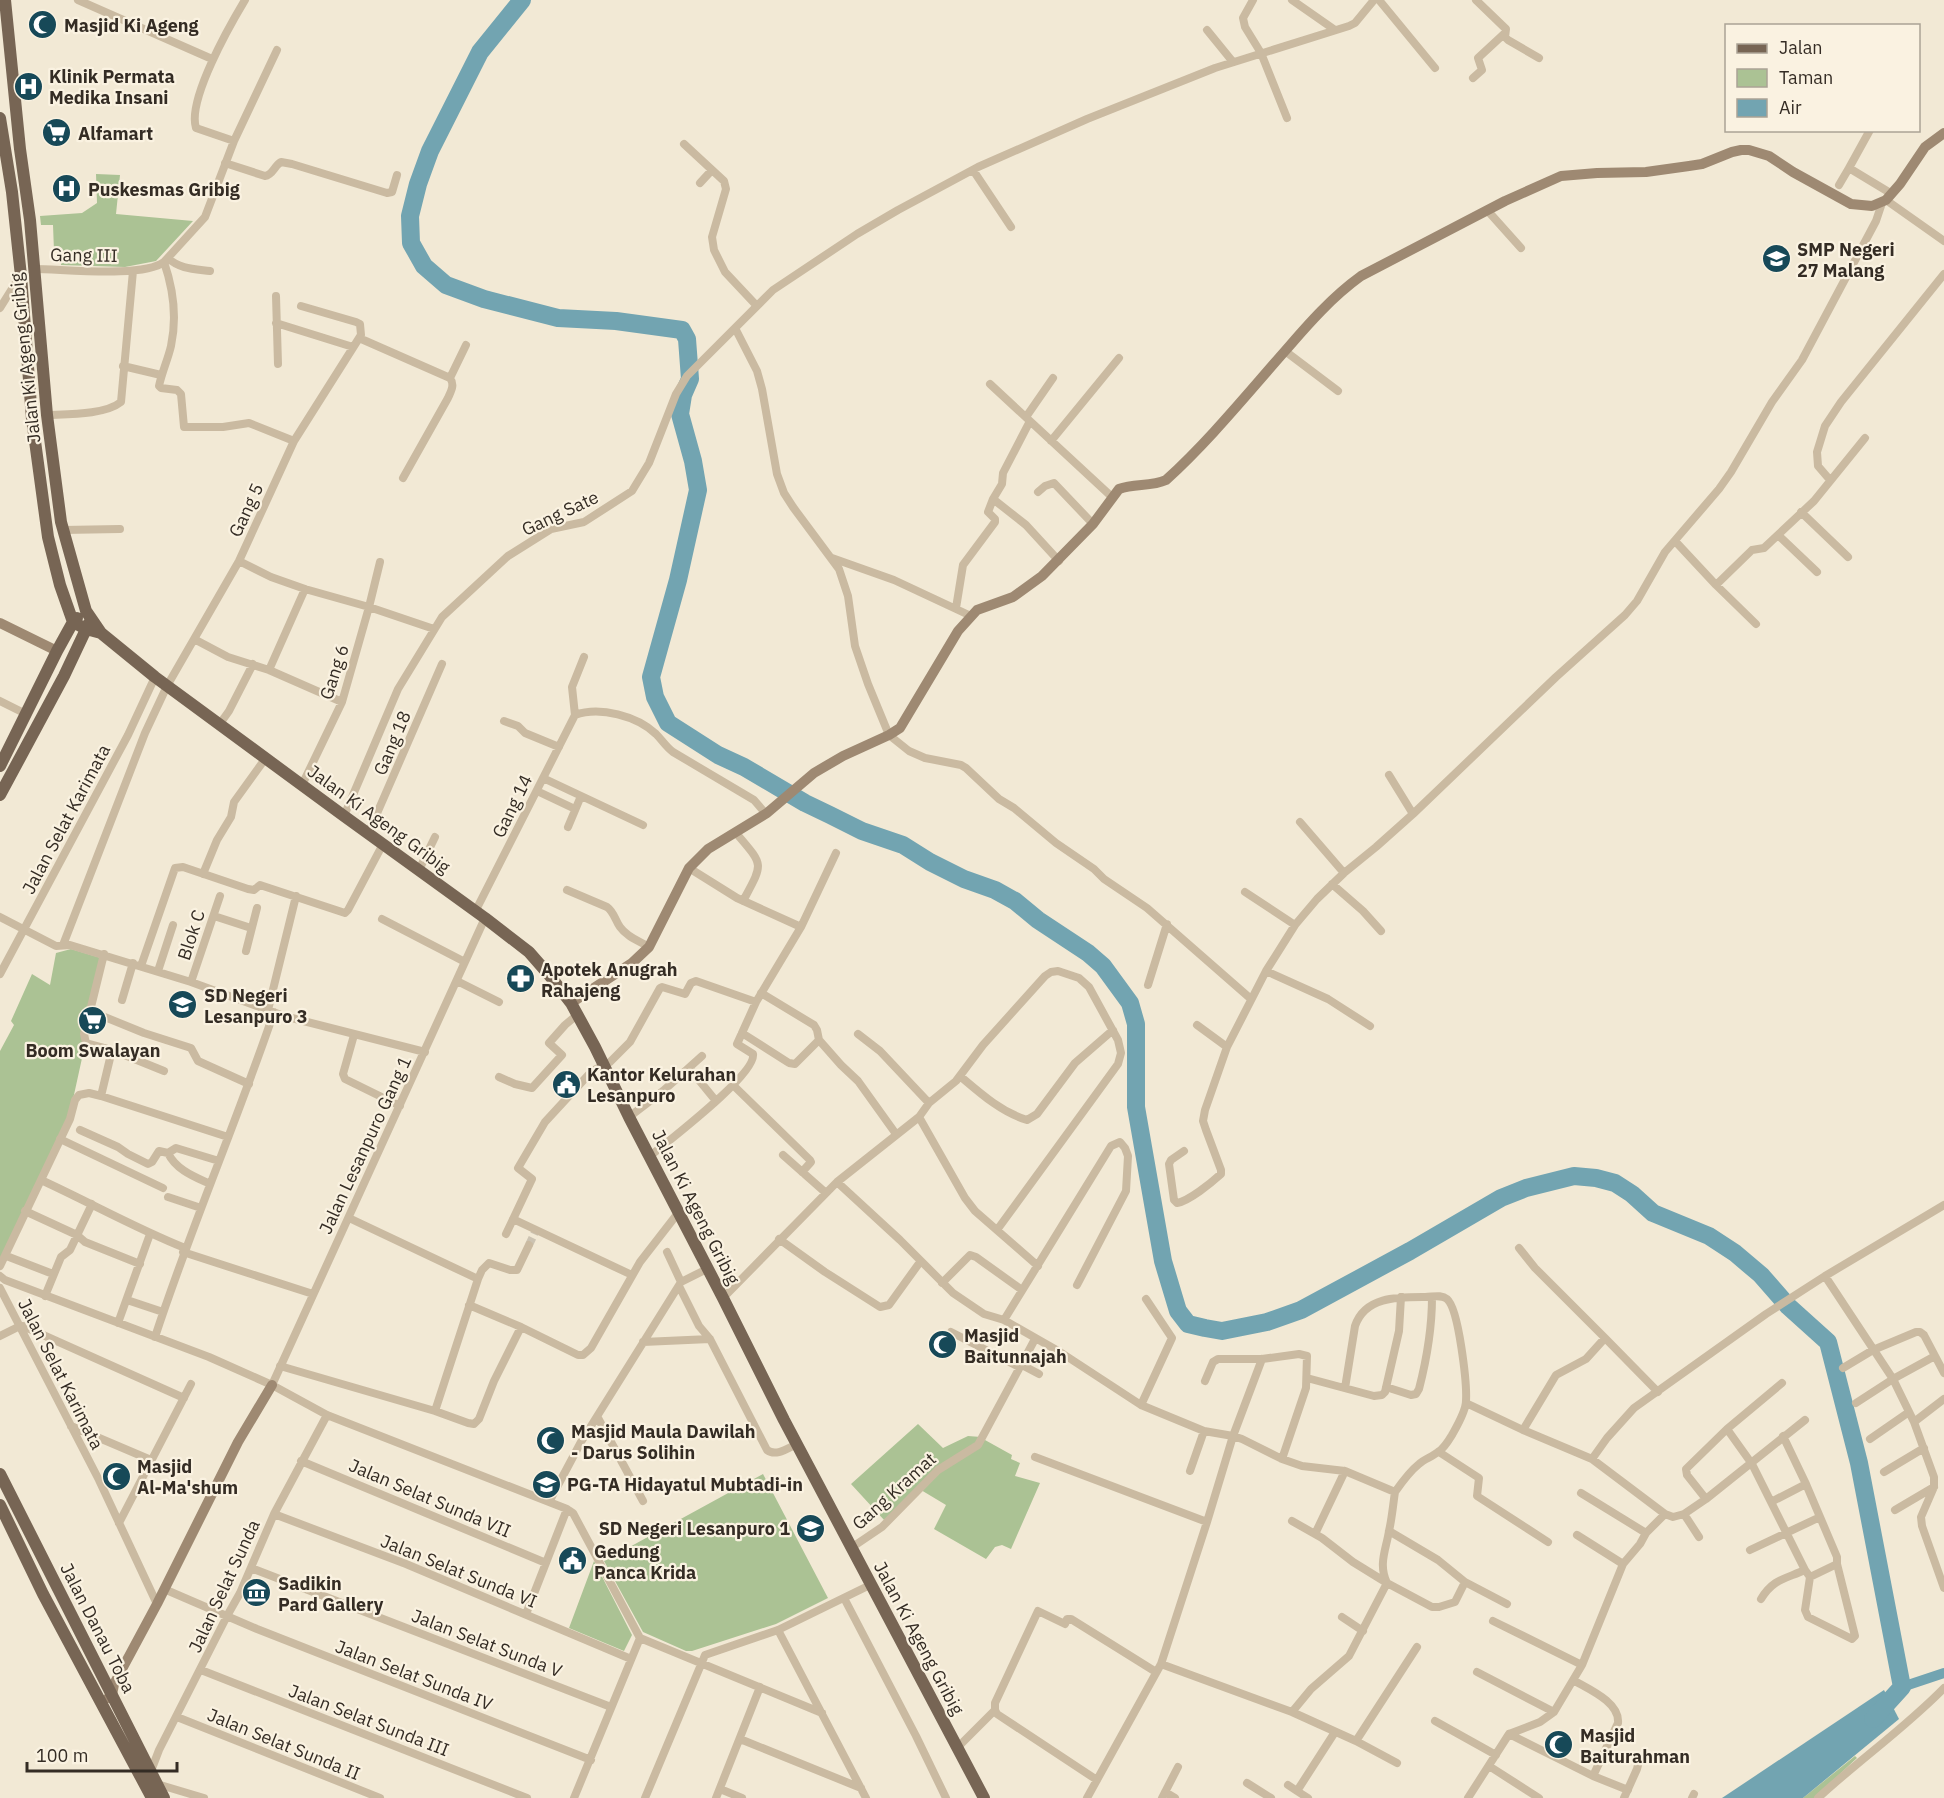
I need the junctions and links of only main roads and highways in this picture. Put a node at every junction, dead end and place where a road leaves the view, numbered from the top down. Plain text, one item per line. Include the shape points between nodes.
1 (5, 0) edge
2 (1, 126) edge
3 (88, 620) junction
4 (73, 622) junction
5 (0, 766) edge
6 (0, 795) edge
7 (0, 1474) edge
8 (0, 1505) edge
9 (5, 1528) edge
10 (152, 1798) edge
11 (164, 1798) edge
12 (984, 1798) edge

1 - 3 main road, Jalan Ki Ageng Gribig via 47,416 63,530
2 - 4 main road, Jalan Ki Ageng Gribig via 12,192 32,419 48,537
3 - 4 main road, Jalan Ki Ageng Gribig
3 - 6 main road via 64,676
3 - 12 main road, Jalan Ki Ageng Gribig via 154,677 481,914 529,952 550,976 604,1064 797,1444
4 - 5 main road
7 - 11 main road, Jalan Danau Toba
8 - 9 main road, Jalan Danau Toba
9 - 10 main road, Jalan Danau Toba

